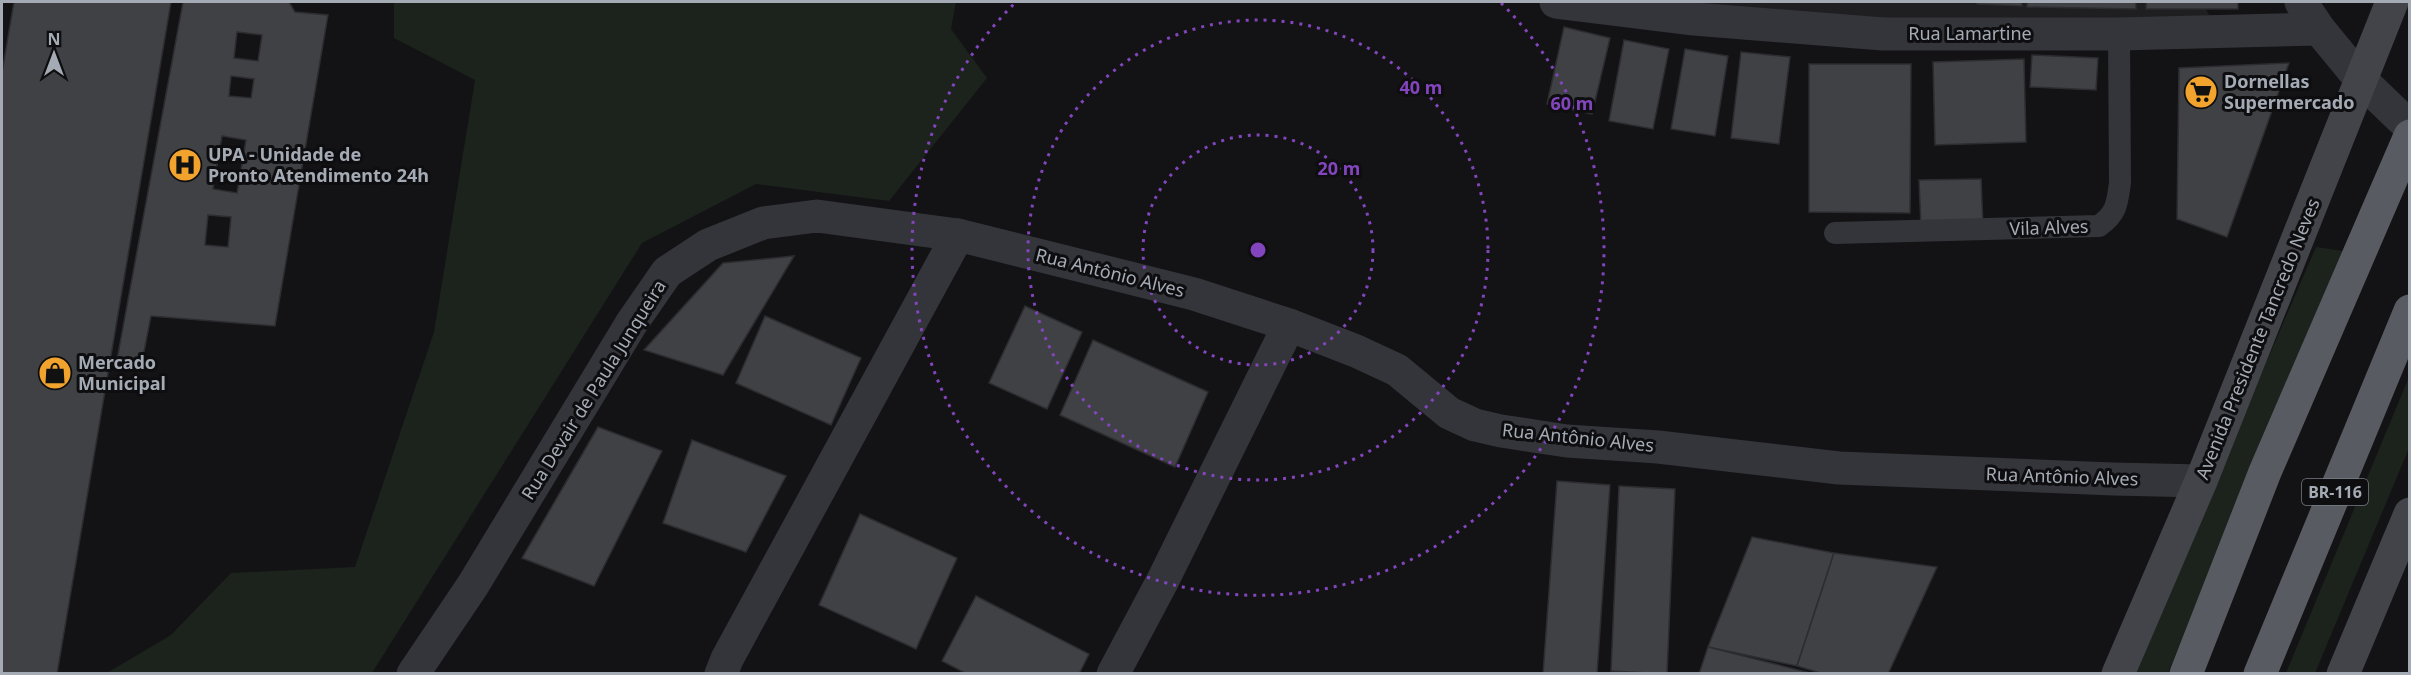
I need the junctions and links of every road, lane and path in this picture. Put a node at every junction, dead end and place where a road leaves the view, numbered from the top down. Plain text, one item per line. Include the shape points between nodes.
1 (1556, 2) edge
2 (2301, 2) edge
3 (2392, 2) edge
4 (2319, 29) junction
5 (2119, 34) junction
6 (2361, 80) junction
7 (2409, 127) edge
8 (2409, 136) edge
9 (1835, 233) dead end
10 (958, 235) junction
11 (2409, 311) edge
12 (1289, 325) junction
13 (2200, 481) junction
14 (2409, 514) edge
15 (413, 674) edge
16 (721, 674) edge
17 (1113, 674) edge
18 (2118, 674) edge
19 (2186, 674) edge
20 (2260, 674) edge
21 (2343, 674) edge

1 - 5 street, Rua Lamartine via 1694,19 1883,34
2 - 4 street
3 - 6 main road, Avenida Presidente Tancredo Neves
4 - 5 street, Rua Lamartine
4 - 6 street
5 - 9 lane, Vila Alves via 2120,183 2111,218 2098,226
6 - 7 street
6 - 13 main road, Avenida Presidente Tancredo Neves
8 - 19 highway via 2270,462
10 - 12 street, Rua Antônio Alves via 1194,294
10 - 15 street, Rua Devair de Paula Junqueira via 806,217 752,227 708,245 667,272 473,585
10 - 16 street
11 - 20 highway, BR-116
12 - 13 street, Rua Antônio Alves via 1397,370 1449,413 1500,431 1839,468
12 - 17 street
13 - 18 main road, Avenida Presidente Tancredo Neves
14 - 21 main road

